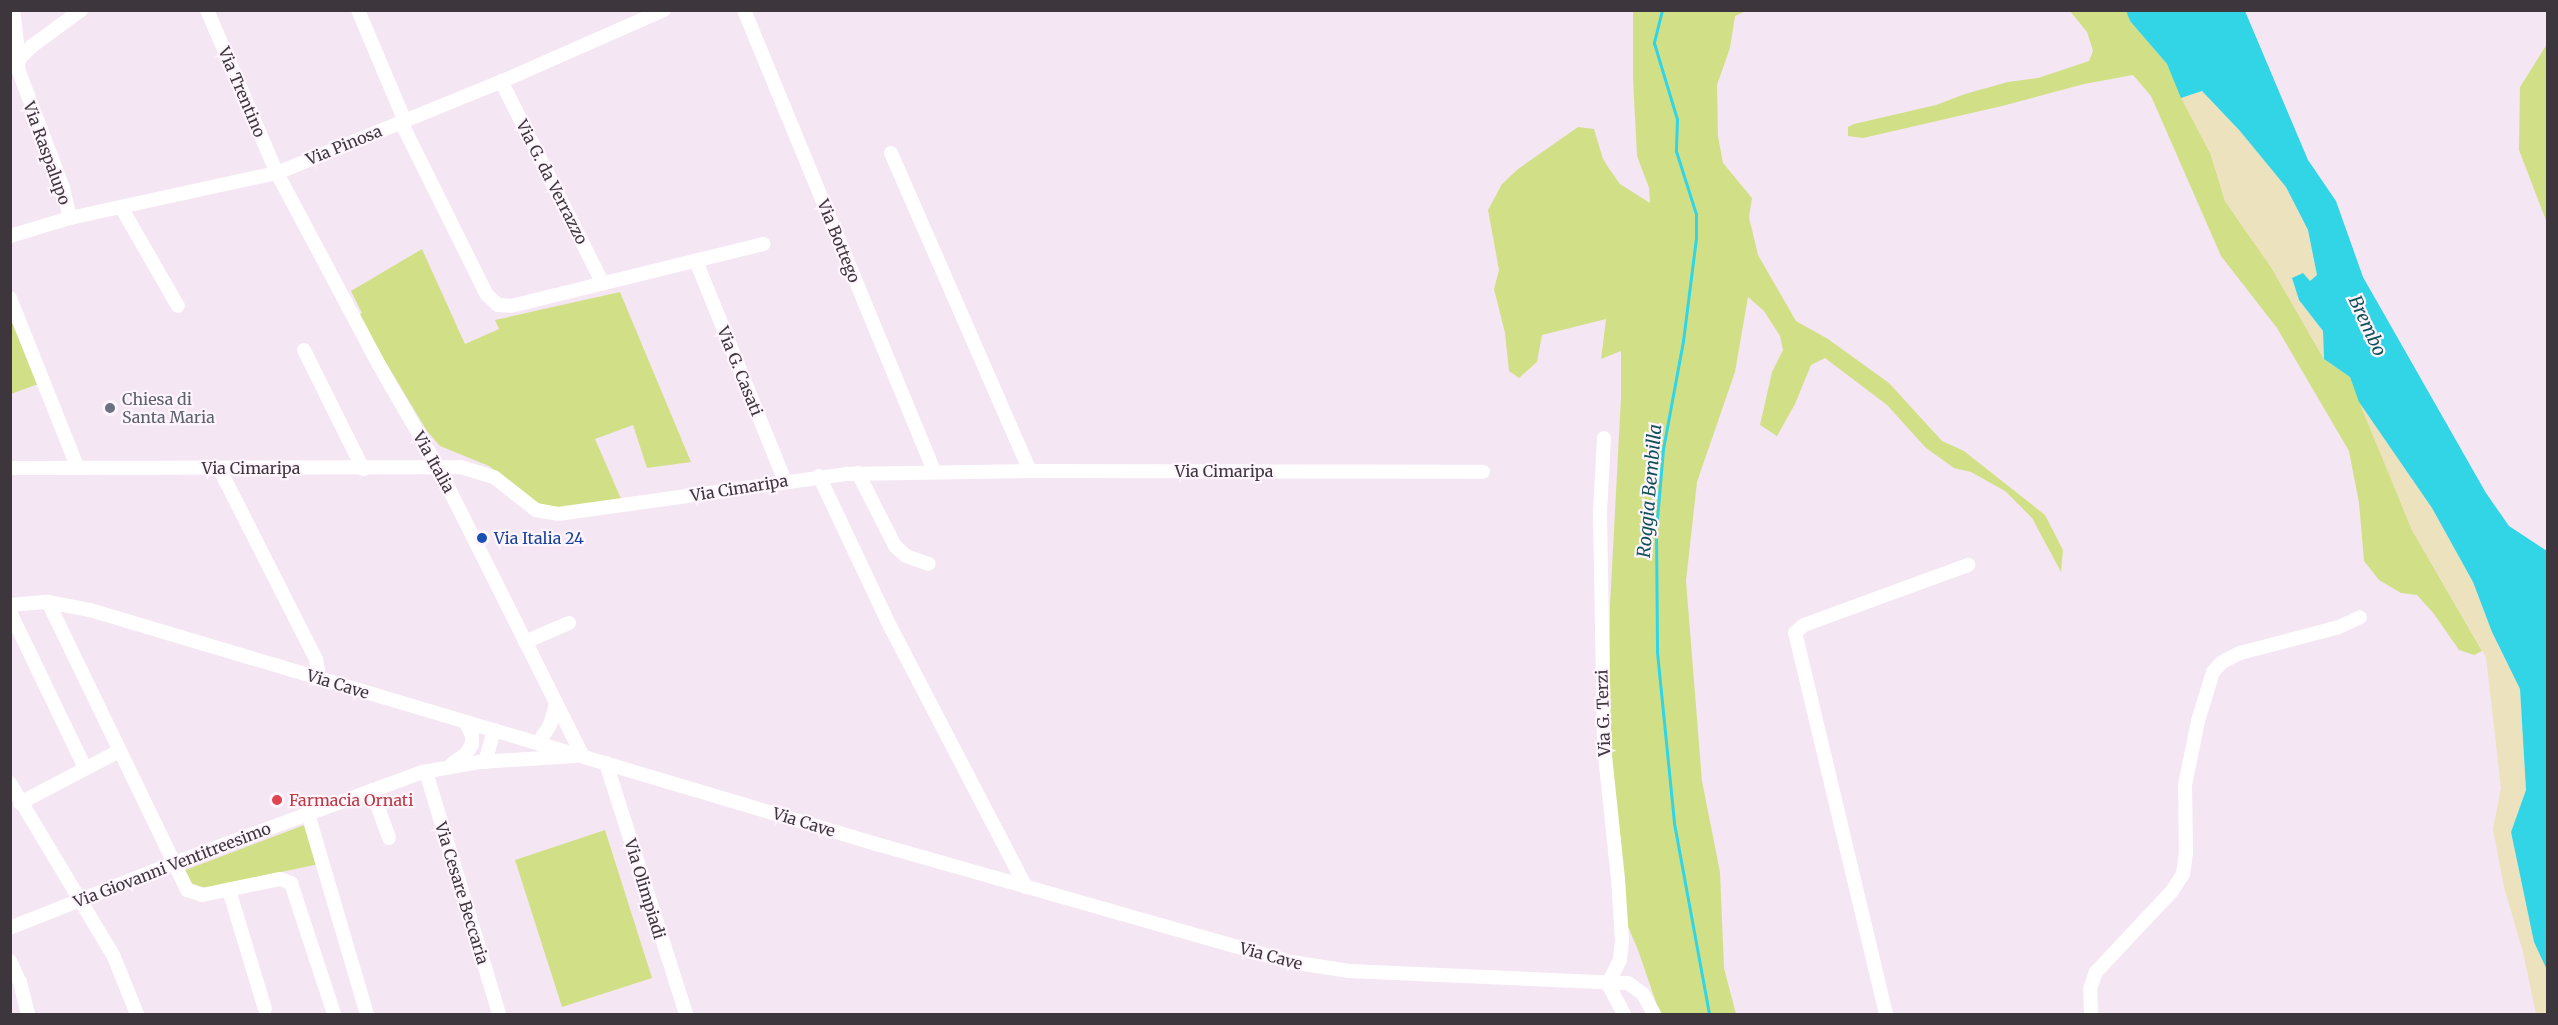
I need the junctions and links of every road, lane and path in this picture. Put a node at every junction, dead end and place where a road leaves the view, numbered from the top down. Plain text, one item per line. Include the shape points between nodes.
1 (13, 10) edge
2 (81, 10) edge
3 (207, 10) edge
4 (358, 10) edge
5 (664, 10) edge
6 (744, 10) edge
7 (639, 15) edge
8 (19, 59) junction
9 (501, 81) junction
10 (403, 122) junction
11 (891, 153) dead end
12 (277, 173) junction
13 (121, 207) junction
14 (70, 218) junction
15 (10, 236) edge
16 (763, 244) dead end
17 (696, 261) junction
18 (603, 284) junction
19 (10, 298) edge
20 (178, 306) dead end
21 (304, 350) dead end
22 (1604, 438) dead end
23 (77, 466) junction
24 (438, 466) junction
25 (10, 468) edge
26 (219, 468) junction
27 (363, 469) junction
28 (1030, 471) junction
29 (934, 472) junction
30 (1483, 472) dead end
31 (858, 474) junction
32 (819, 476) junction
33 (785, 481) junction
34 (928, 564) dead end
35 (1968, 565) dead end
36 (48, 602) junction
37 (10, 605) edge
38 (10, 612) edge
39 (2360, 617) dead end
40 (569, 623) dead end
41 (525, 642) junction
42 (315, 678) junction
43 (556, 704) junction
44 (466, 723) junction
45 (494, 730) junction
46 (538, 743) junction
47 (119, 751) junction
48 (580, 755) junction
49 (485, 762) junction
50 (606, 763) junction
51 (448, 767) junction
52 (85, 768) junction
53 (426, 772) junction
54 (10, 783) edge
55 (372, 790) junction
56 (20, 803) junction
57 (308, 814) junction
58 (388, 838) dead end
59 (174, 863) junction
60 (1026, 887) junction
61 (230, 890) junction
62 (79, 900) junction
63 (11, 930) edge
64 (10, 961) edge
65 (1608, 984) junction
66 (265, 1009) dead end
67 (28, 1014) edge
68 (137, 1014) edge
69 (334, 1014) edge
70 (367, 1014) edge
71 (499, 1014) edge
72 (686, 1014) edge
73 (1624, 1014) edge
74 (1654, 1014) edge
75 (1886, 1014) edge
76 (2091, 1014) edge

1 - 8 street, Via Raspalupo
2 - 8 street
3 - 12 street, Via Trentino
4 - 10 street
5 - 7 street, Via Pinosa
6 - 29 street, Via Bottego
7 - 9 street, Via Pinosa
8 - 14 street, Via Raspalupo via 19,77 60,179
9 - 10 street, Via Pinosa
9 - 18 street, Via G. da Verrazzo
10 - 12 street, Via Pinosa
10 - 18 street via 452,226 495,303 511,306
11 - 28 street
12 - 13 street, Via Pinosa
12 - 24 street, Via Italia via 379,365
13 - 14 street, Via Pinosa
13 - 20 street
14 - 15 street, Via Pinosa
16 - 17 street
17 - 18 street
17 - 33 street, Via G. Casati
19 - 23 street
21 - 27 street
22 - 65 street, Via G. Terzi via 1600,513 1604,747 1622,940 1620,960
23 - 25 street, Via Cimaripa
23 - 26 street, Via Cimaripa
24 - 27 street, Via Cimaripa
24 - 33 street, Via Cimaripa via 484,473 529,507 554,514
24 - 41 street, Via Italia
26 - 27 street, Via Cimaripa
26 - 42 street via 316,659
28 - 29 street, Via Cimaripa
28 - 30 street, Via Cimaripa
29 - 31 street, Via Cimaripa
31 - 32 street, Via Cimaripa
31 - 34 street via 895,546 906,556
32 - 33 street, Via Cimaripa
32 - 60 street via 891,628
35 - 75 street via 1804,625 1795,633
36 - 37 street, Via Cave
36 - 42 street, Via Cave via 90,610
36 - 47 street
38 - 52 street
39 - 76 street via 2339,627 2235,655 2213,672 2186,774 2183,874 2172,891 2098,969 2090,989
40 - 41 street
41 - 43 street, Via Italia
42 - 44 street, Via Cave
43 - 46 street via 550,725
43 - 48 street, Via Italia
44 - 45 street, Via Cave
44 - 51 street via 472,744 466,754
45 - 46 street, Via Cave
45 - 49 street
46 - 48 street, Via Cave
47 - 52 street
47 - 59 street
48 - 49 street, Via Giovanni Ventitreesimo
48 - 50 street, Via Cave
49 - 51 street, Via Giovanni Ventitreesimo
50 - 60 street, Via Cave
50 - 72 street, Via Olimpiadi
51 - 53 street, Via Giovanni Ventitreesimo
52 - 56 street
53 - 55 street, Via Giovanni Ventitreesimo
53 - 71 street, Via Cesare Beccaria
54 - 56 street
55 - 57 street, Via Giovanni Ventitreesimo
55 - 58 street
56 - 62 street
57 - 59 street, Via Giovanni Ventitreesimo
57 - 70 street
59 - 61 street via 191,893
59 - 62 street, Via Giovanni Ventitreesimo
60 - 65 street, Via Cave via 1320,968
61 - 66 street
61 - 69 street via 280,879 291,883
62 - 63 street, Via Giovanni Ventitreesimo
62 - 68 street via 119,967
64 - 67 street
65 - 73 street
65 - 74 street, Via Cave via 1635,987

